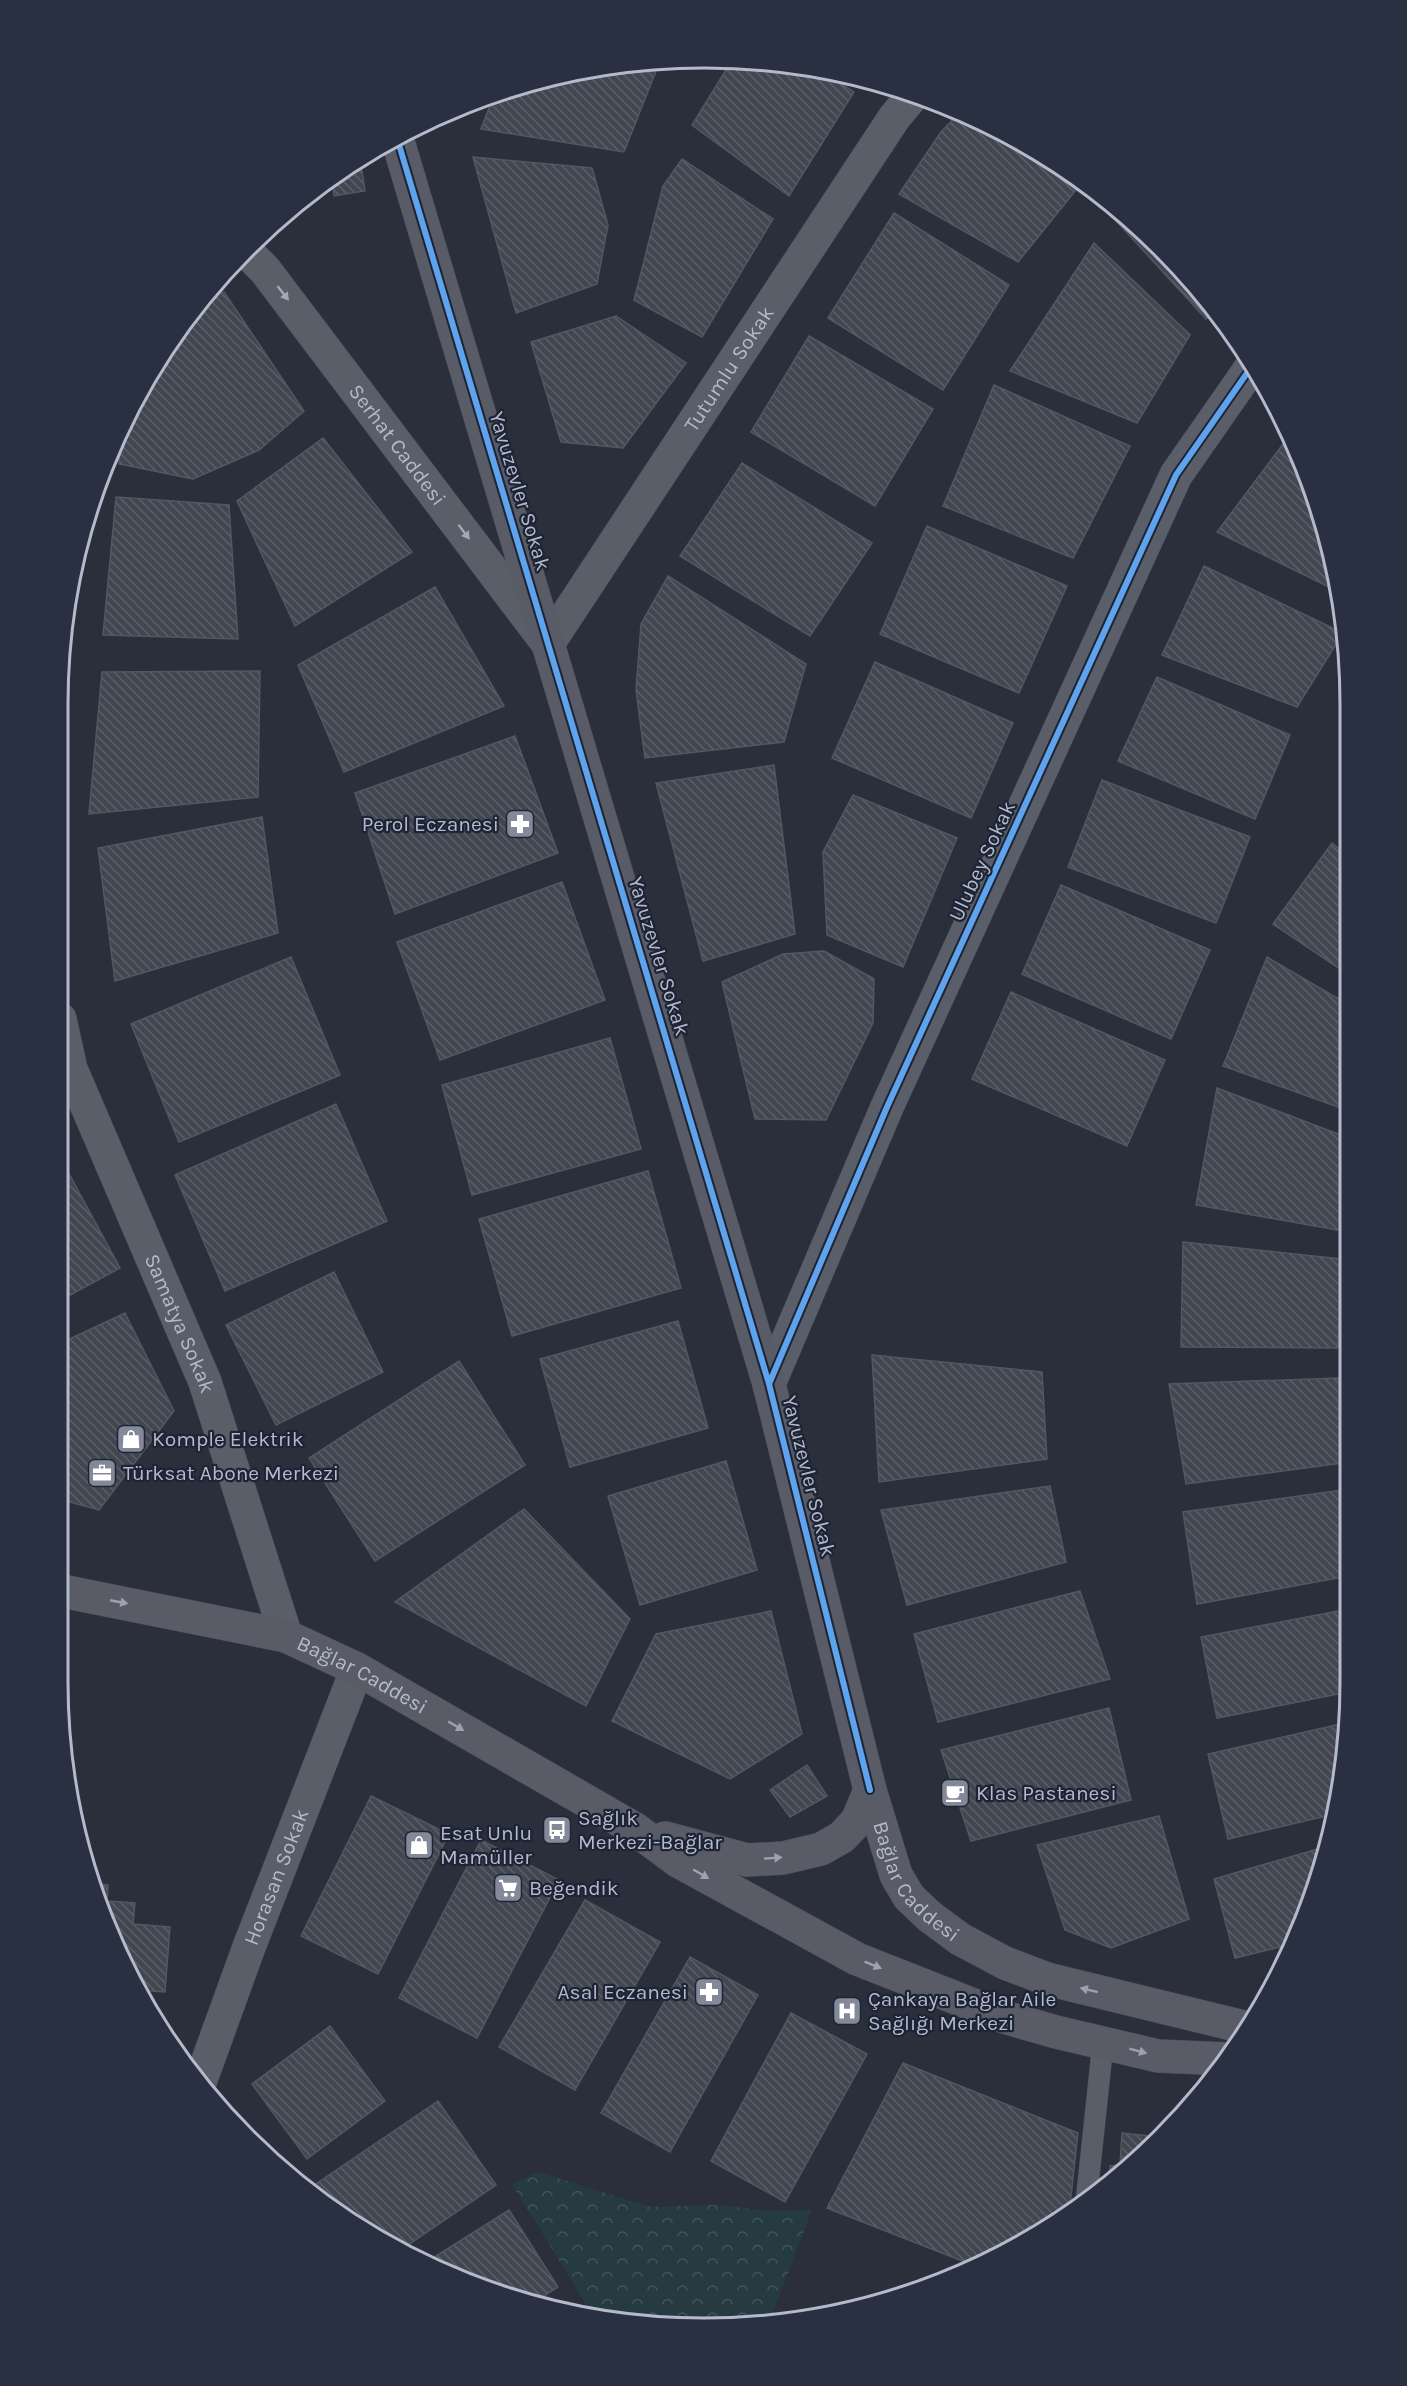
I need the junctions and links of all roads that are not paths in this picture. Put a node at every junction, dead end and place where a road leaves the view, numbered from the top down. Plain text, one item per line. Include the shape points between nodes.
1 (908, 101) edge
2 (399, 146) edge
3 (252, 257) edge
4 (1247, 374) edge
5 (548, 644) junction
6 (68, 1073) edge
7 (769, 1384) junction
8 (68, 1592) edge
9 (286, 1636) junction
10 (357, 1669) junction
11 (870, 1790) junction
12 (635, 1829) junction
13 (1238, 2026) edge
14 (1103, 2043) junction
15 (1216, 2058) edge
16 (203, 2075) edge
17 (1087, 2190) edge

1 - 5 street, Tutumlu Sokak
2 - 5 main road, Yavuzevler Sokak
3 -> 5 street, Serhat Caddesi via 380,419
4 - 7 street, Ulubey Sokak via 1176,475 888,1107
5 - 7 main road, Yavuzevler Sokak
6 - 9 street, Samatya Sokak via 205,1382
7 - 11 main road, Yavuzevler Sokak
8 -> 9 main road, Bağlar Caddesi
9 - 10 main road, Bağlar Caddesi
10 -> 12 main road, Bağlar Caddesi
10 - 16 street, Horasan Sokak
12 -> 11 main road, Bağlar Caddesi via 747,1860 783,1858 821,1849 842,1837 856,1821
13 -> 11 main road, Bağlar Caddesi via 1047,1979 1005,1963 960,1939 909,1897 896,1875
12 -> 14 main road, Bağlar Caddesi via 678,1861 857,1959 1004,2017
14 -> 15 main road, Bağlar Caddesi via 1158,2056
14 - 17 lane

